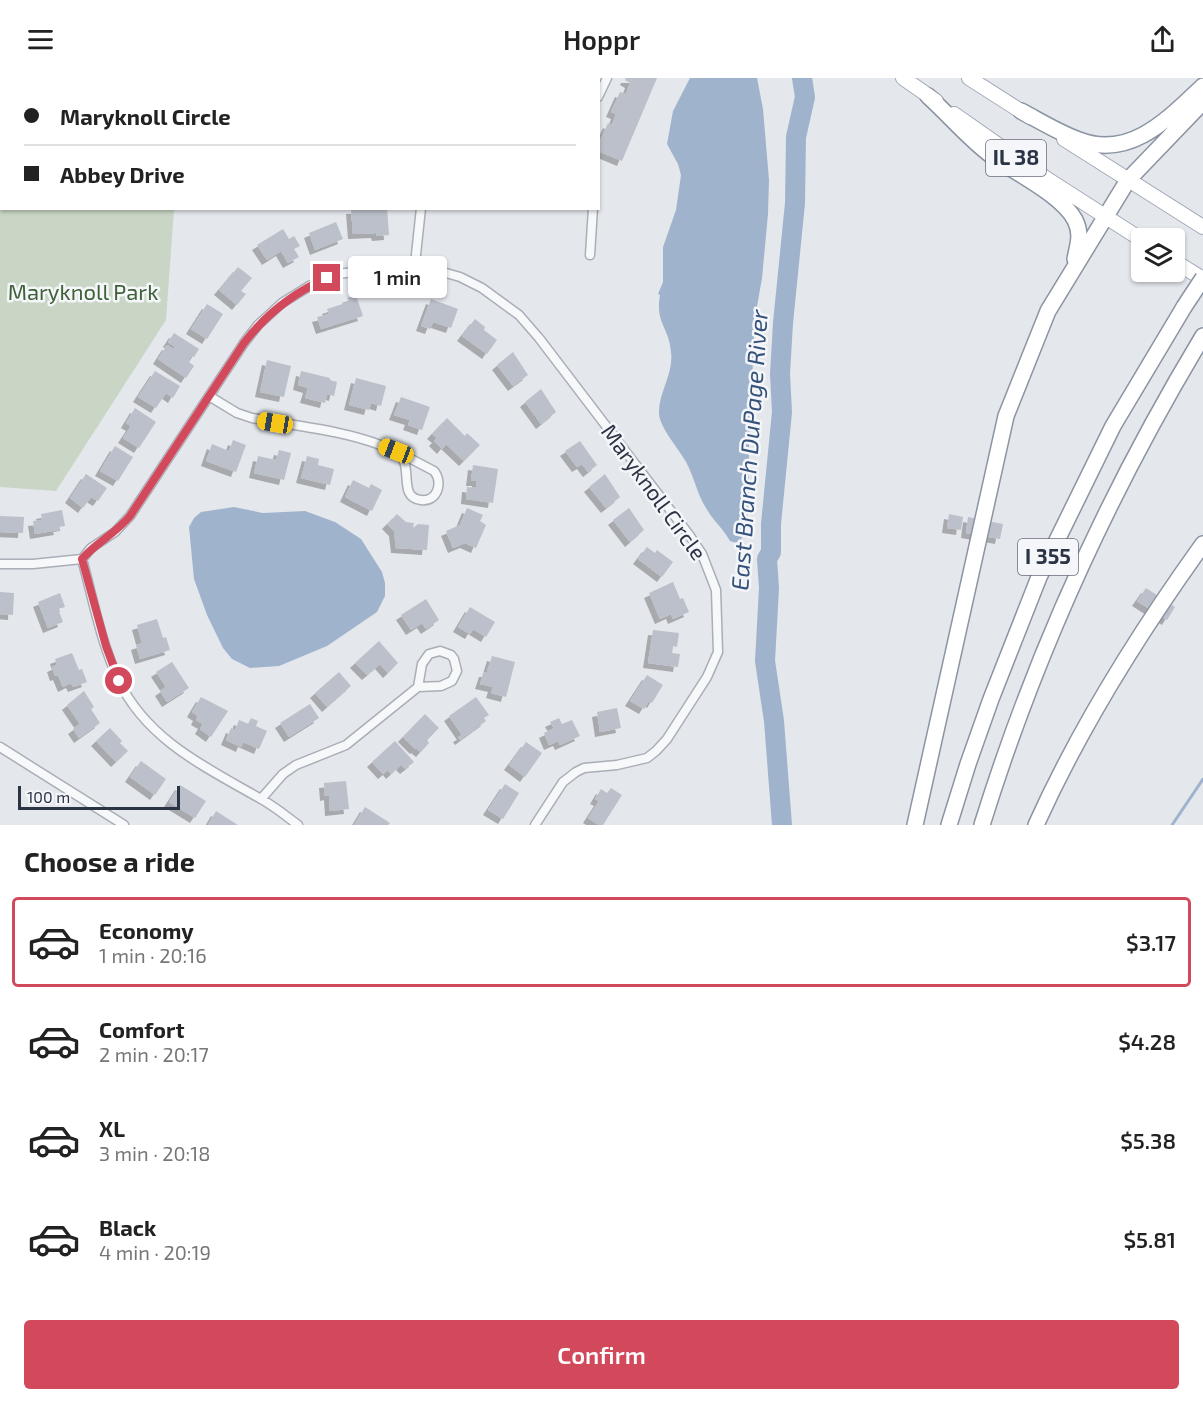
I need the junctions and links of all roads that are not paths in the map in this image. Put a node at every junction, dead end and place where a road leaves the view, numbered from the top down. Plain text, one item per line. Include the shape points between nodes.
1 (607, 78) edge
2 (903, 78) edge
3 (969, 78) edge
4 (1203, 86) edge
5 (600, 93) edge
6 (928, 96) junction
7 (1203, 102) edge
8 (1021, 111) junction
9 (1128, 180) junction
10 (421, 210) edge
11 (593, 210) edge
12 (1106, 218) junction
13 (1203, 227) edge
14 (1131, 233) edge
15 (590, 255) dead end
16 (415, 264) junction
17 (1185, 267) edge
18 (1073, 269) junction
19 (1203, 278) edge
20 (1203, 336) edge
21 (209, 396) junction
22 (396, 451) junction
23 (1203, 544) edge
24 (82, 559) junction
25 (0, 564) edge
26 (418, 687) junction
27 (0, 747) edge
28 (261, 799) junction
29 (124, 825) edge
30 (298, 825) edge
31 (535, 825) edge
32 (915, 825) edge
33 (950, 825) edge
34 (982, 825) edge
35 (1036, 825) edge

1 - 5 street
2 - 6 main road, IL 38
3 - 8 main road, IL 38
4 - 8 highway via 1155,129 1112,146 1079,141
6 - 12 main road, IL 38
6 - 18 highway via 990,155 1066,208 1080,234
7 - 9 highway
8 - 9 main road, IL 38
9 - 12 highway
9 - 13 main road, IL 38
10 - 16 street
11 - 15 street
12 - 14 main road, IL 38
12 - 18 highway
16 - 21 street via 338,274 291,296 258,325
16 - 31 street, Maryknoll Circle via 482,288 525,321 690,536 702,554 716,590 718,652 703,684 667,739 647,758 576,772 563,782
17 - 19 main road
18 - 32 highway via 1047,311 1006,416
19 - 33 highway, I 355, bridge via 1113,426 1039,577 987,710
20 - 34 highway, I 355 via 1136,452 1068,591 1020,711
21 - 22 street via 252,418 371,441
21 - 24 street via 130,516
22 - 22 street via 407,471 410,494 425,500 434,495 439,486 434,471
23 - 35 highway via 1095,708
24 - 25 street
24 - 28 street via 114,671 138,712 175,747
26 - 26 street via 441,686 452,681 457,671 451,655 440,651 429,654
26 - 28 street via 346,745 283,774
27 - 29 street
28 - 30 street

